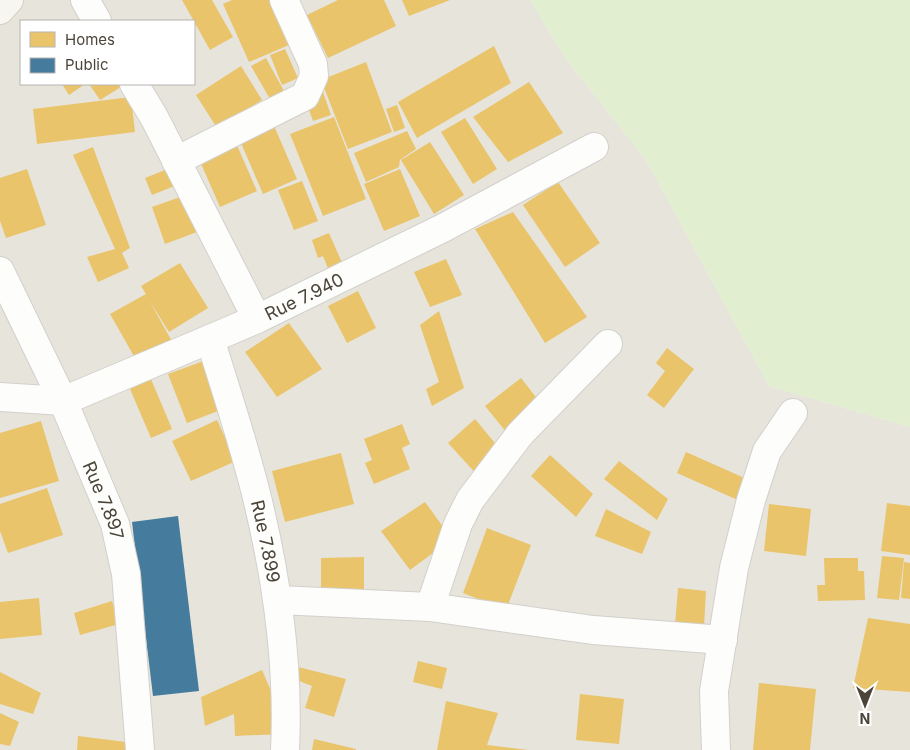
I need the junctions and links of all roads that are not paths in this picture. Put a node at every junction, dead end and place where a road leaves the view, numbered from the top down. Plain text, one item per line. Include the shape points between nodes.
1 (9, 0) edge
2 (85, 0) edge
3 (284, 0) edge
4 (0, 10) edge
5 (96, 20) edge
6 (135, 85) edge
7 (594, 147) dead end
8 (176, 161) junction
9 (0, 271) edge
10 (257, 319) junction
11 (210, 339) junction
12 (608, 344) dead end
13 (0, 397) edge
14 (63, 400) junction
15 (793, 412) dead end
16 (278, 600) junction
17 (430, 607) junction
18 (723, 640) junction
19 (140, 750) edge
20 (286, 750) edge
21 (716, 750) edge

1 - 4 street
2 - 5 street
3 - 8 street via 313,64 314,76 305,96
6 - 8 street
7 - 10 street, Rue 7.940 via 443,228
8 - 10 street
9 - 14 street, Rue 7.897
10 - 11 street, Rue 7.940
11 - 14 street, Rue 7.940
11 - 16 street, Rue 7.899 via 259,506
12 - 17 street via 520,434 470,500 458,524
13 - 14 street, Rue 7.940
14 - 19 street, Rue 7.897 via 114,524 126,574
15 - 18 street via 767,451 751,500 734,568
16 - 17 street
16 - 20 street, Rue 7.899 via 286,690
17 - 18 street via 593,630
18 - 21 street via 714,691

